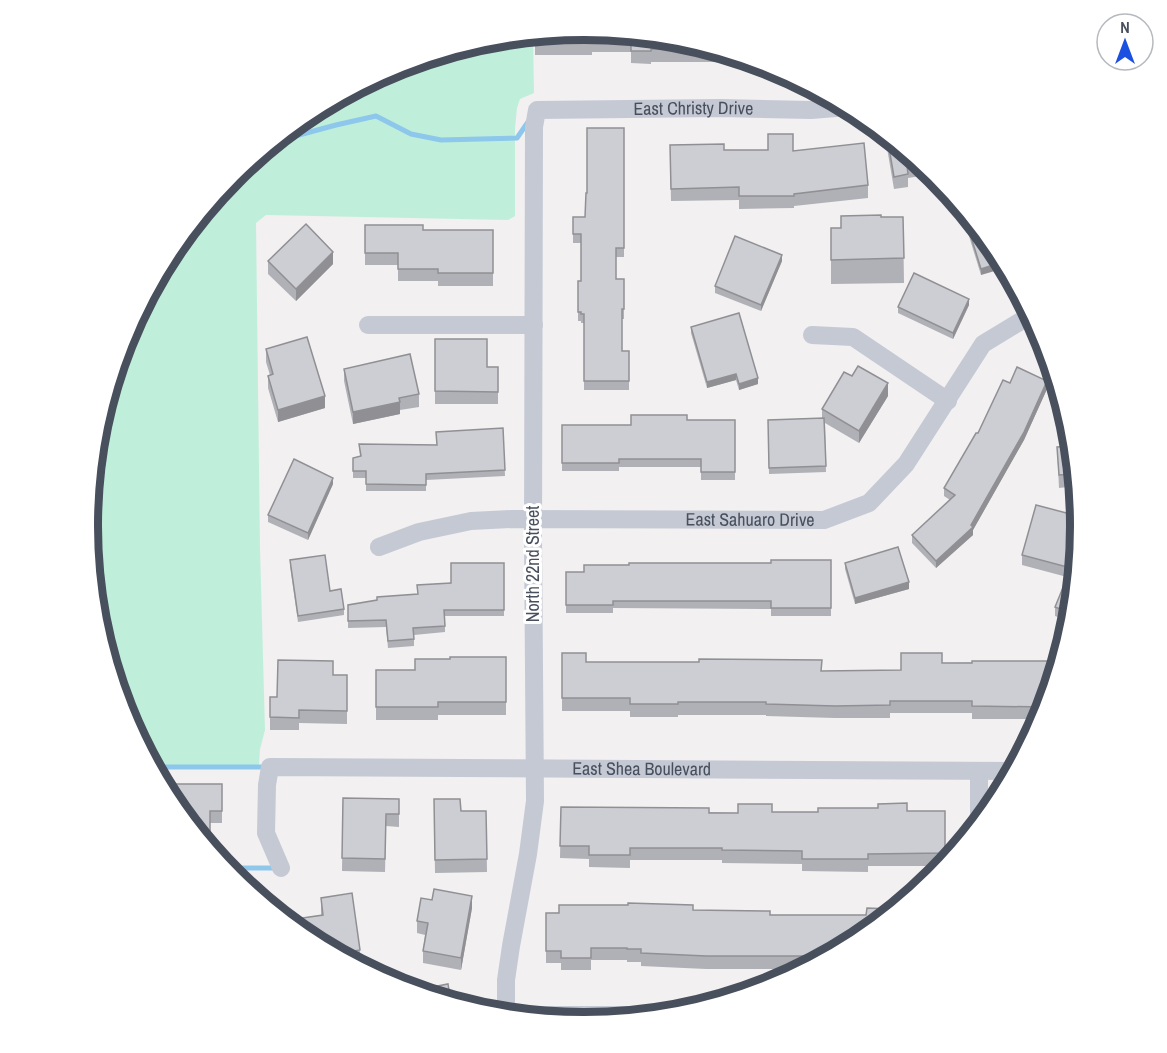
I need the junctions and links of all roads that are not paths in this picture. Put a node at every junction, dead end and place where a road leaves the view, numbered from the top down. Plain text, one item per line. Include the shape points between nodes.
1 (830, 108) edge
2 (537, 110) joint
3 (1023, 320) edge
4 (368, 325) dead end
5 (534, 325) junction
6 (812, 335) dead end
7 (948, 400) junction
8 (533, 519) junction
9 (379, 547) dead end
10 (534, 768) junction
11 (979, 771) junction
12 (1003, 771) edge
13 (979, 809) edge
14 (281, 868) dead end
15 (506, 1006) edge

1 - 2 street, East Christy Drive
2 - 5 street, North 22nd Street
3 - 7 street, East Sahuaro Drive via 983,344
4 - 5 street
5 - 8 street, North 22nd Street
6 - 7 street via 853,337
7 - 8 street, East Sahuaro Drive via 906,464 869,503 824,520
8 - 9 street, East Sahuaro Drive via 471,521 419,532
8 - 10 street, North 22nd Street
10 - 11 street, East Shea Boulevard
10 - 14 street, East Shea Boulevard via 270,767 266,832
10 - 15 street, North 22nd Street via 535,801 506,980
11 - 12 street, East Shea Boulevard
11 - 13 street

